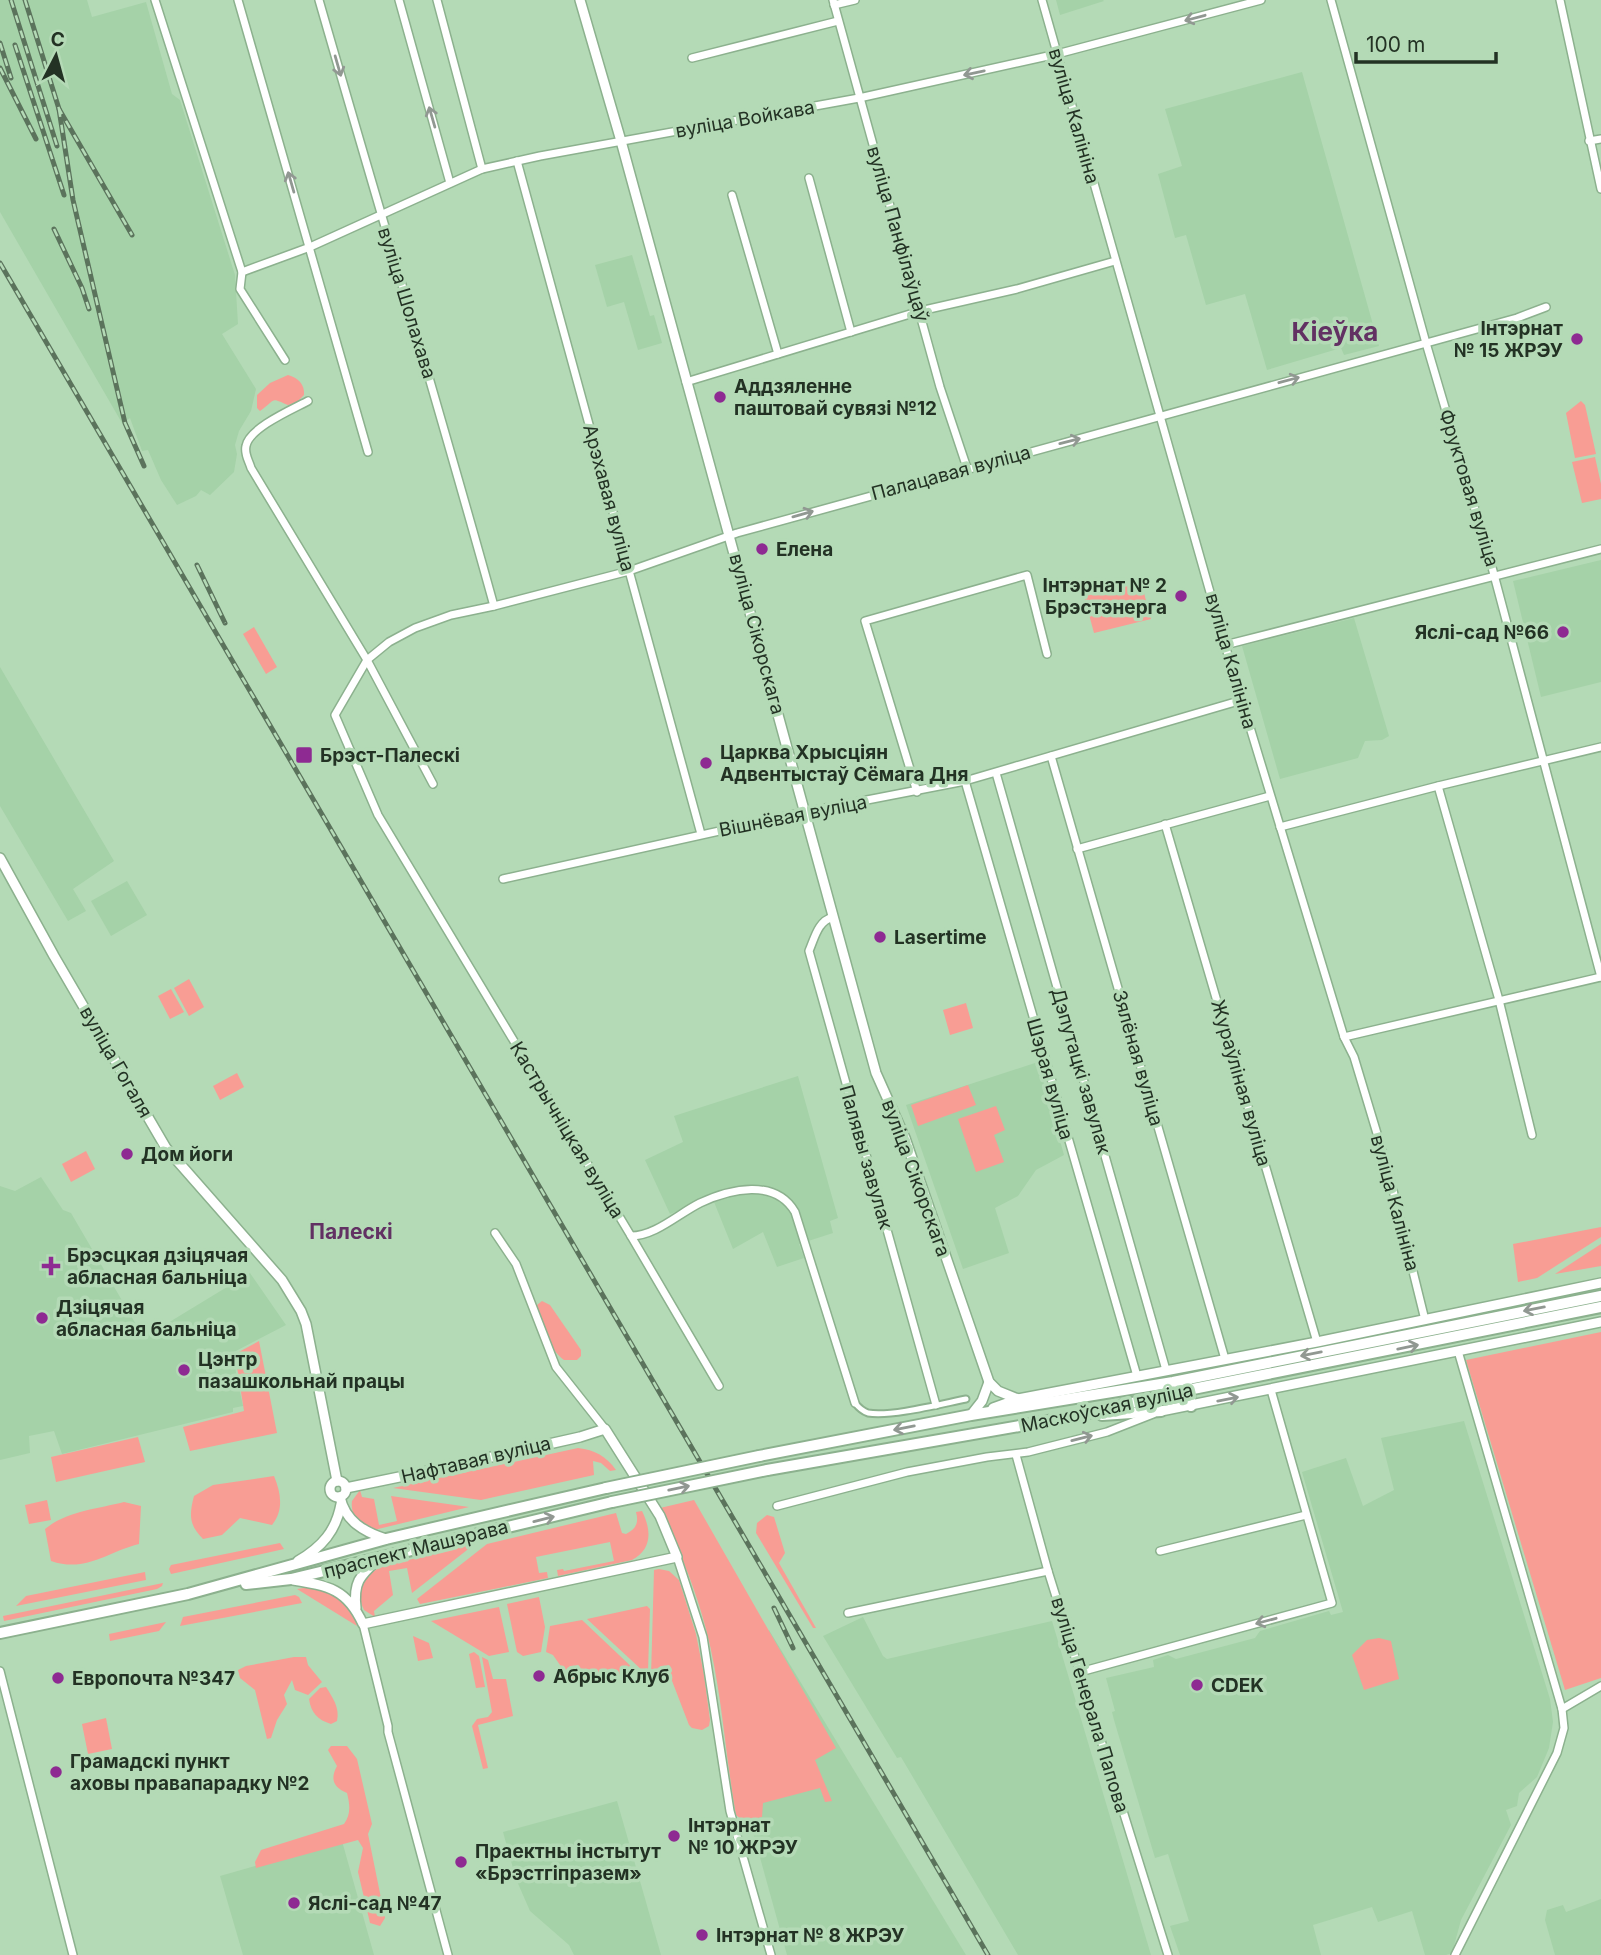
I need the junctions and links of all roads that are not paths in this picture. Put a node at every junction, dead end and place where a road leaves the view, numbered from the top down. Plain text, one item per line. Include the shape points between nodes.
1 (155, 0) edge
2 (238, 0) edge
3 (319, 0) edge
4 (399, 0) edge
5 (437, 0) edge
6 (580, 0) edge
7 (855, 0) edge
8 (1042, 0) edge
9 (1261, 0) edge
10 (1331, 0) edge
11 (1560, 0) edge
12 (834, 3) edge
13 (838, 21) junction
14 (1057, 54) junction
15 (692, 58) dead end
16 (859, 98) junction
17 (1601, 139) edge
18 (621, 141) junction
19 (1589, 141) junction
20 (517, 161) junction
21 (482, 169) junction
22 (809, 178) dead end
23 (450, 183) junction
24 (1601, 189) edge
25 (732, 195) dead end
26 (380, 214) junction
27 (310, 247) junction
28 (1115, 261) junction
29 (242, 272) junction
30 (1546, 307) dead end
31 (920, 311) junction
32 (851, 332) junction
33 (1426, 343) junction
34 (778, 354) junction
35 (285, 360) dead end
36 (686, 382) junction
37 (308, 401) dead end
38 (1161, 416) junction
39 (368, 452) dead end
40 (967, 468) junction
41 (734, 534) junction
42 (1601, 549) edge
43 (629, 571) junction
44 (1495, 576) junction
45 (494, 606) junction
46 (1225, 645) junction
47 (1047, 654) dead end
48 (367, 660) junction
49 (1242, 700) junction
50 (1601, 747) edge
51 (1051, 756) junction
52 (1543, 761) junction
53 (996, 773) junction
54 (965, 781) junction
55 (433, 784) dead end
56 (1438, 786) junction
57 (917, 792) junction
58 (1270, 796) junction
59 (805, 812) junction
60 (1165, 824) junction
61 (1280, 827) junction
62 (701, 834) junction
63 (1077, 849) junction
64 (0, 858) edge
65 (503, 879) dead end
66 (833, 917) junction
67 (1601, 977) edge
68 (1499, 1000) junction
69 (1344, 1037) junction
70 (1532, 1135) dead end
71 (495, 1233) dead end
72 (631, 1236) junction
73 (1601, 1283) edge
74 (1601, 1296) edge
75 (1601, 1307) edge
76 (1425, 1320) junction
77 (1601, 1322) edge
78 (1317, 1342) junction
79 (1458, 1351) junction
80 (1225, 1359) junction
81 (1168, 1370) junction
82 (1136, 1376) junction
83 (989, 1382) junction
84 (719, 1385) dead end
85 (1187, 1385) junction
86 (1175, 1387) junction
87 (1271, 1390) junction
88 (966, 1399) dead end
89 (1018, 1399) junction
90 (855, 1403) joint
91 (936, 1405) junction
92 (1191, 1406) junction
93 (1161, 1411) junction
94 (971, 1415) junction
95 (1071, 1417) junction
96 (606, 1429) junction
97 (1016, 1455) junction
98 (337, 1481) junction
99 (346, 1488) junction
100 (606, 1488) joint
101 (340, 1500) junction
102 (612, 1502) joint
103 (777, 1506) dead end
104 (1306, 1515) junction
105 (386, 1539) junction
106 (1160, 1550) dead end
107 (677, 1557) junction
108 (378, 1559) junction
109 (290, 1566) junction
110 (1048, 1571) junction
111 (291, 1579) junction
112 (218, 1587) junction
113 (356, 1608) junction
114 (848, 1613) dead end
115 (363, 1624) junction
116 (0, 1633) edge
117 (0, 1671) edge
118 (1080, 1672) junction
119 (1601, 1686) edge
120 (1562, 1709) junction
121 (73, 1955) edge
122 (448, 1955) edge
123 (771, 1955) edge
124 (1168, 1955) edge
125 (1455, 1955) edge

1 - 29 street
27 -> 2 street
3 -> 26 street, вуліца Шолахава
23 -> 4 street
5 - 21 street
6 - 18 street, вуліца Сікорскага
7 - 12 street
8 - 14 street, вуліца Калініна
9 -> 14 street, вуліца Войкава
10 - 33 street, Фруктовая вуліца
11 - 19 street
12 - 13 street, вуліца Панфілаўцаў
13 - 15 street
13 - 16 street, вуліца Панфілаўцаў
14 -> 16 street, вуліца Войкава
14 - 28 street, вуліца Калініна
16 - 18 street, вуліца Войкава
16 - 31 street, вуліца Панфілаўцаў
17 - 19 street
18 - 20 street, вуліца Войкава
18 - 36 street, вуліца Сікорскага
19 - 24 street
20 - 21 street, вуліца Войкава
20 - 43 street, Арэхавая вуліца
21 - 23 street, вуліца Войкава
22 - 32 street
23 - 26 street, вуліца Войкава
25 - 34 street
26 - 27 street, вуліца Войкава
26 - 45 street, вуліца Шолахава
27 - 29 street, вуліца Войкава
27 - 39 street
28 - 31 street
28 - 38 street, вуліца Калініна
29 - 35 street via 240,289
30 - 33 street, Палацавая вуліца
31 - 32 street
31 - 40 street, вуліца Панфілаўцаў
32 - 34 street
38 -> 33 street, Палацавая вуліца
33 - 44 street, Фруктовая вуліца
34 - 36 street
36 - 41 street, вуліца Сікорскага
37 - 48 street via 263,426 248,440 246,455
40 -> 38 street, Палацавая вуліца
38 - 46 street, вуліца Калініна
41 -> 40 street, Палацавая вуліца
41 - 43 street, Палацавая вуліца
41 - 59 street, вуліца Сікорскага
42 - 44 street
43 - 45 street, Палацавая вуліца
43 - 62 street, Арэхавая вуліца
44 - 46 street
44 - 52 street, Фруктовая вуліца
45 - 48 street, Палацавая вуліца via 415,628
46 - 49 street, вуліца Калініна
47 - 57 street via 1027,575 865,621
48 - 55 street
48 - 72 street, Кастрычніцкая вуліца via 335,715 371,801
49 - 51 street, Вішнёвая вуліца
49 - 58 street, вуліца Калініна
50 - 52 street
51 - 53 street, Вішнёвая вуліца
51 - 63 street, Зялёная вуліца
52 - 56 street
52 - 67 street, Фруктовая вуліца
53 - 54 street, Вішнёвая вуліца
53 - 81 street, Дэпутацкі завулак
54 - 57 street, Вішнёвая вуліца
54 - 82 street, Шэрая вуліца
56 - 61 street
56 - 68 street
57 - 59 street, Вішнёвая вуліца
58 - 60 street
58 - 61 street, вуліца Калініна
59 - 62 street, Вішнёвая вуліца
59 - 66 street, вуліца Сікорскага
60 - 63 street
60 - 78 street, Жураўліная вуліца
61 - 69 street, вуліца Калініна
62 - 65 street, Вішнёвая вуліца
63 - 80 street, Зялёная вуліца
64 - 98 street, вуліца Гогаля via 166,1148 282,1280 302,1311
66 - 83 street, вуліца Сікорскага via 876,1073 905,1139
66 - 91 street, Палявы завулак via 821,924 809,951
67 - 68 street
68 - 69 street
68 - 70 street
69 - 76 street, вуліца Калініна via 1388,1170
71 - 96 street via 516,1264 556,1367
72 - 84 street
72 - 90 street, Кастрычніцкая вуліца via 647,1233 733,1192 769,1191 786,1199 795,1212
73 - 76 street, Маскоўская вуліца
74 -> 85 main road, Маскоўская вуліца
85 -> 75 main road, Маскоўская вуліца
76 - 78 street, Маскоўская вуліца
77 - 79 street, Маскоўская вуліца
78 - 80 street, Маскоўская вуліца
79 - 87 street, Маскоўская вуліца
79 - 120 street
80 - 81 street, Маскоўская вуліца
81 - 82 street, Маскоўская вуліца
81 - 86 main road
82 - 89 street, Маскоўская вуліца
83 - 89 street
83 - 94 street
85 - 86 main road, Маскоўская вуліца
85 - 92 main road
86 - 94 main road, Маскоўская вуліца
86 - 95 main road, Маскоўская вуліца
92 -> 87 street, Маскоўская вуліца
87 - 104 street
88 - 91 street, Кастрычніцкая вуліца
89 - 94 street, Маскоўская вуліца
90 - 91 street, Кастрычніцкая вуліца via 873,1413
92 - 93 street, Маскоўская вуліца
93 - 95 main road
97 -> 93 street, Маскоўская вуліца via 1107,1432
94 -> 100 main road, Маскоўская вуліца, bridge
102 -> 95 main road, Маскоўская вуліца, bridge
96 - 99 street, Нафтавая вуліца
96 - 107 street via 660,1516
97 - 103 street, Маскоўская вуліца via 907,1472
97 - 110 street, вуліца Генерала Папова
98 - 99 street
98 - 101 street via 331,1489
99 - 101 street
100 - 105 main road, праспект Машэрава
101 - 105 street via 355,1525
101 - 109 street via 334,1528 326,1540
108 -> 102 main road, праспект Машэрава
104 - 106 street
104 -> 118 street via 1332,1603
105 - 109 main road, праспект Машэрава
107 - 115 street
107 - 123 street via 703,1637 730,1811
108 - 111 main road, праспект Машэрава
108 - 113 street via 360,1577
109 - 112 main road, праспект Машэрава
110 - 114 street
110 - 118 street, вуліца Генерала Папова
111 - 112 main road, праспект Машэрава
111 - 113 street via 328,1586
112 - 116 main road, праспект Машэрава
113 - 115 street
115 - 122 street
117 - 121 street
118 - 124 street, вуліца Генерала Папова
119 - 120 street
120 - 125 street via 1564,1728 1557,1753

